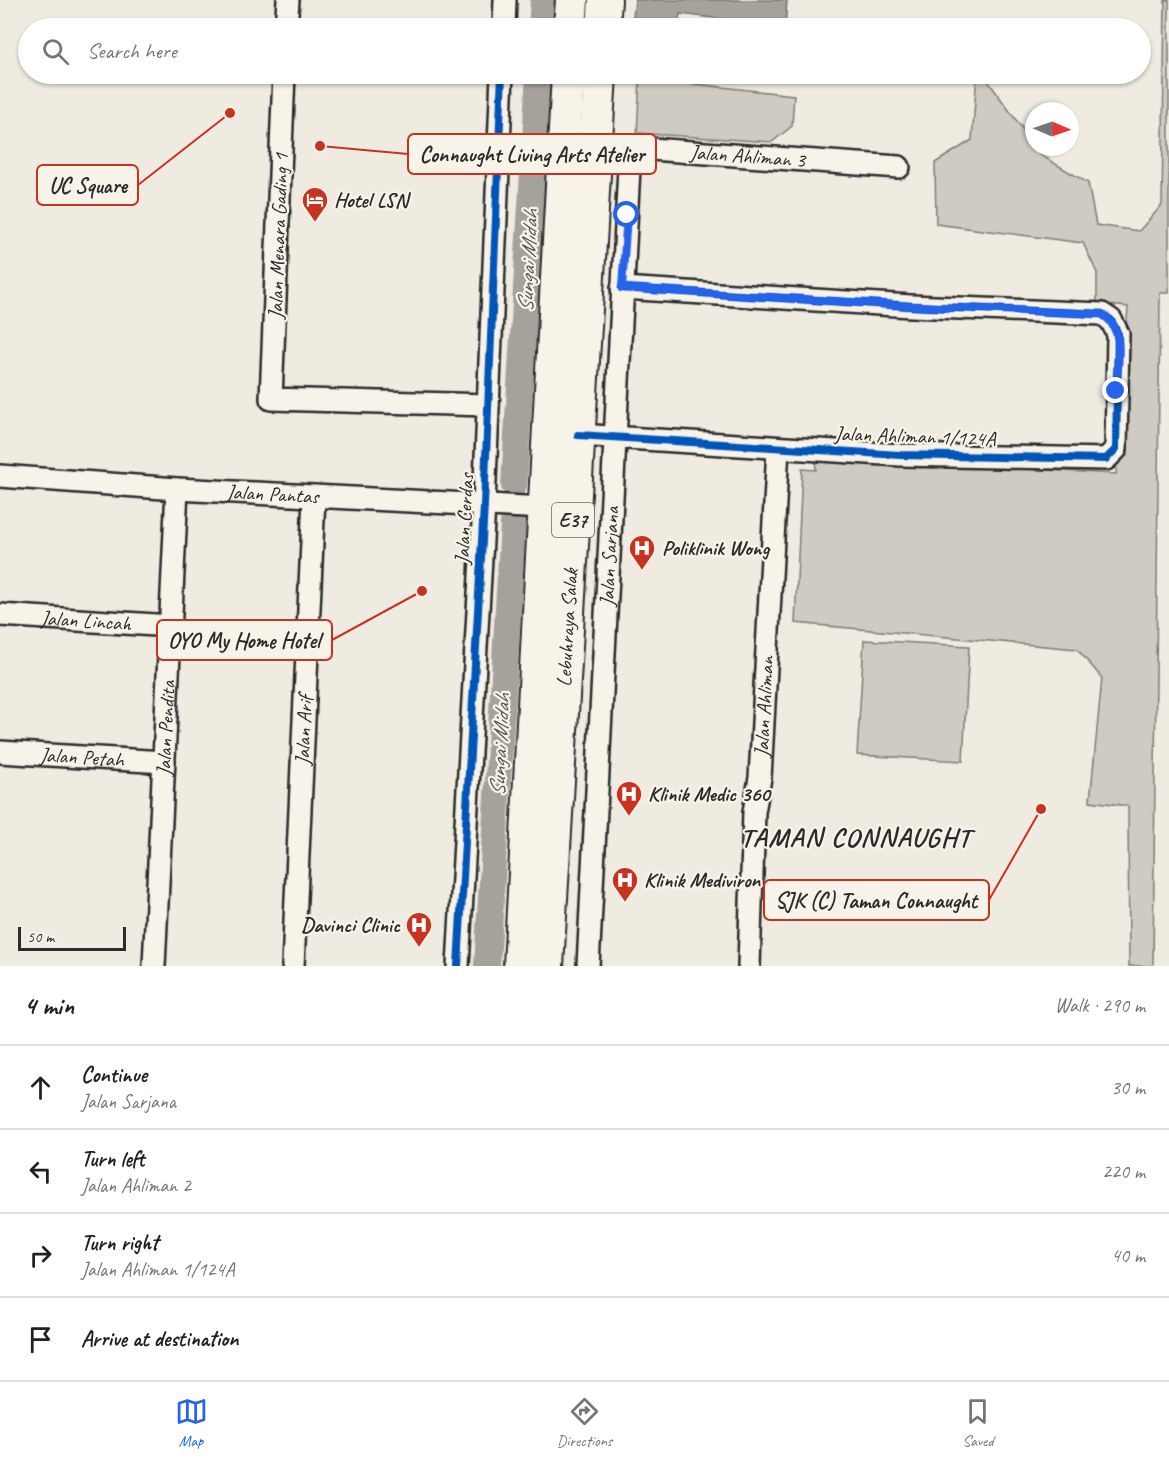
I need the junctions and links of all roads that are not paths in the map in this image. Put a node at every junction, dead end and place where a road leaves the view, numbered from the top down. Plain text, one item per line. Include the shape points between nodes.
1 (288, 0) edge
2 (505, 0) edge
3 (572, 0) edge
4 (605, 0) edge
5 (287, 18) edge
6 (504, 18) edge
7 (571, 18) edge
8 (604, 18) edge
9 (284, 84) edge
10 (502, 84) edge
11 (567, 84) edge
12 (599, 84) edge
13 (596, 145) junction
14 (630, 147) junction
15 (899, 167) dead end
16 (622, 288) junction
17 (488, 405) junction
18 (578, 435) junction
19 (615, 438) junction
20 (778, 448) junction
21 (0, 476) edge
22 (177, 489) junction
23 (314, 497) junction
24 (484, 505) junction
25 (544, 508) junction
26 (0, 615) edge
27 (171, 626) junction
28 (0, 752) edge
29 (164, 762) junction
30 (154, 966) edge
31 (293, 966) edge
32 (458, 966) edge
33 (520, 966) edge
34 (547, 966) edge
35 (588, 966) edge
36 (749, 966) edge

1 - 5 street
2 - 6 street
3 - 7 highway
4 - 8 highway
9 - 17 street, Jalan Menara Gading 1 via 271,399
10 - 17 street, Jalan Cerdas
11 - 25 highway, Lebuhraya Salak / E37
12 - 13 highway, Lebuhraya Salak / E37
13 - 14 street, Jalan Ahliman 3
13 - 18 highway, Lebuhraya Salak / E37
14 - 15 street, Jalan Ahliman 3
14 - 16 street, Jalan Sarjana
16 - 19 street, Jalan Sarjana
16 - 20 street, Jalan Ahliman 1/124A via 1102,314 1111,320 1118,334 1116,448 1106,459
17 - 24 street, Jalan Cerdas
18 - 19 street, Jalan Ahliman 1/124A
18 - 34 highway, Lebuhraya Salak / E37
19 - 20 street, Jalan Ahliman 1/124A
19 - 35 street, Jalan Sarjana
20 - 36 street, Jalan Ahliman via 760,778 754,812
21 - 22 street, Jalan Pantas
22 - 23 street, Jalan Pantas
22 - 27 street, Jalan Pendita
23 - 24 street, Jalan Pantas
23 - 31 street, Jalan Arif
24 - 25 street, Jalan Pantas
24 - 32 street, Jalan Cerdas
25 - 33 highway, Lebuhraya Salak / E37
26 - 27 street, Jalan Lincah
27 - 29 street, Jalan Pendita
28 - 29 street, Jalan Petah
29 - 30 street, Jalan Pendita

